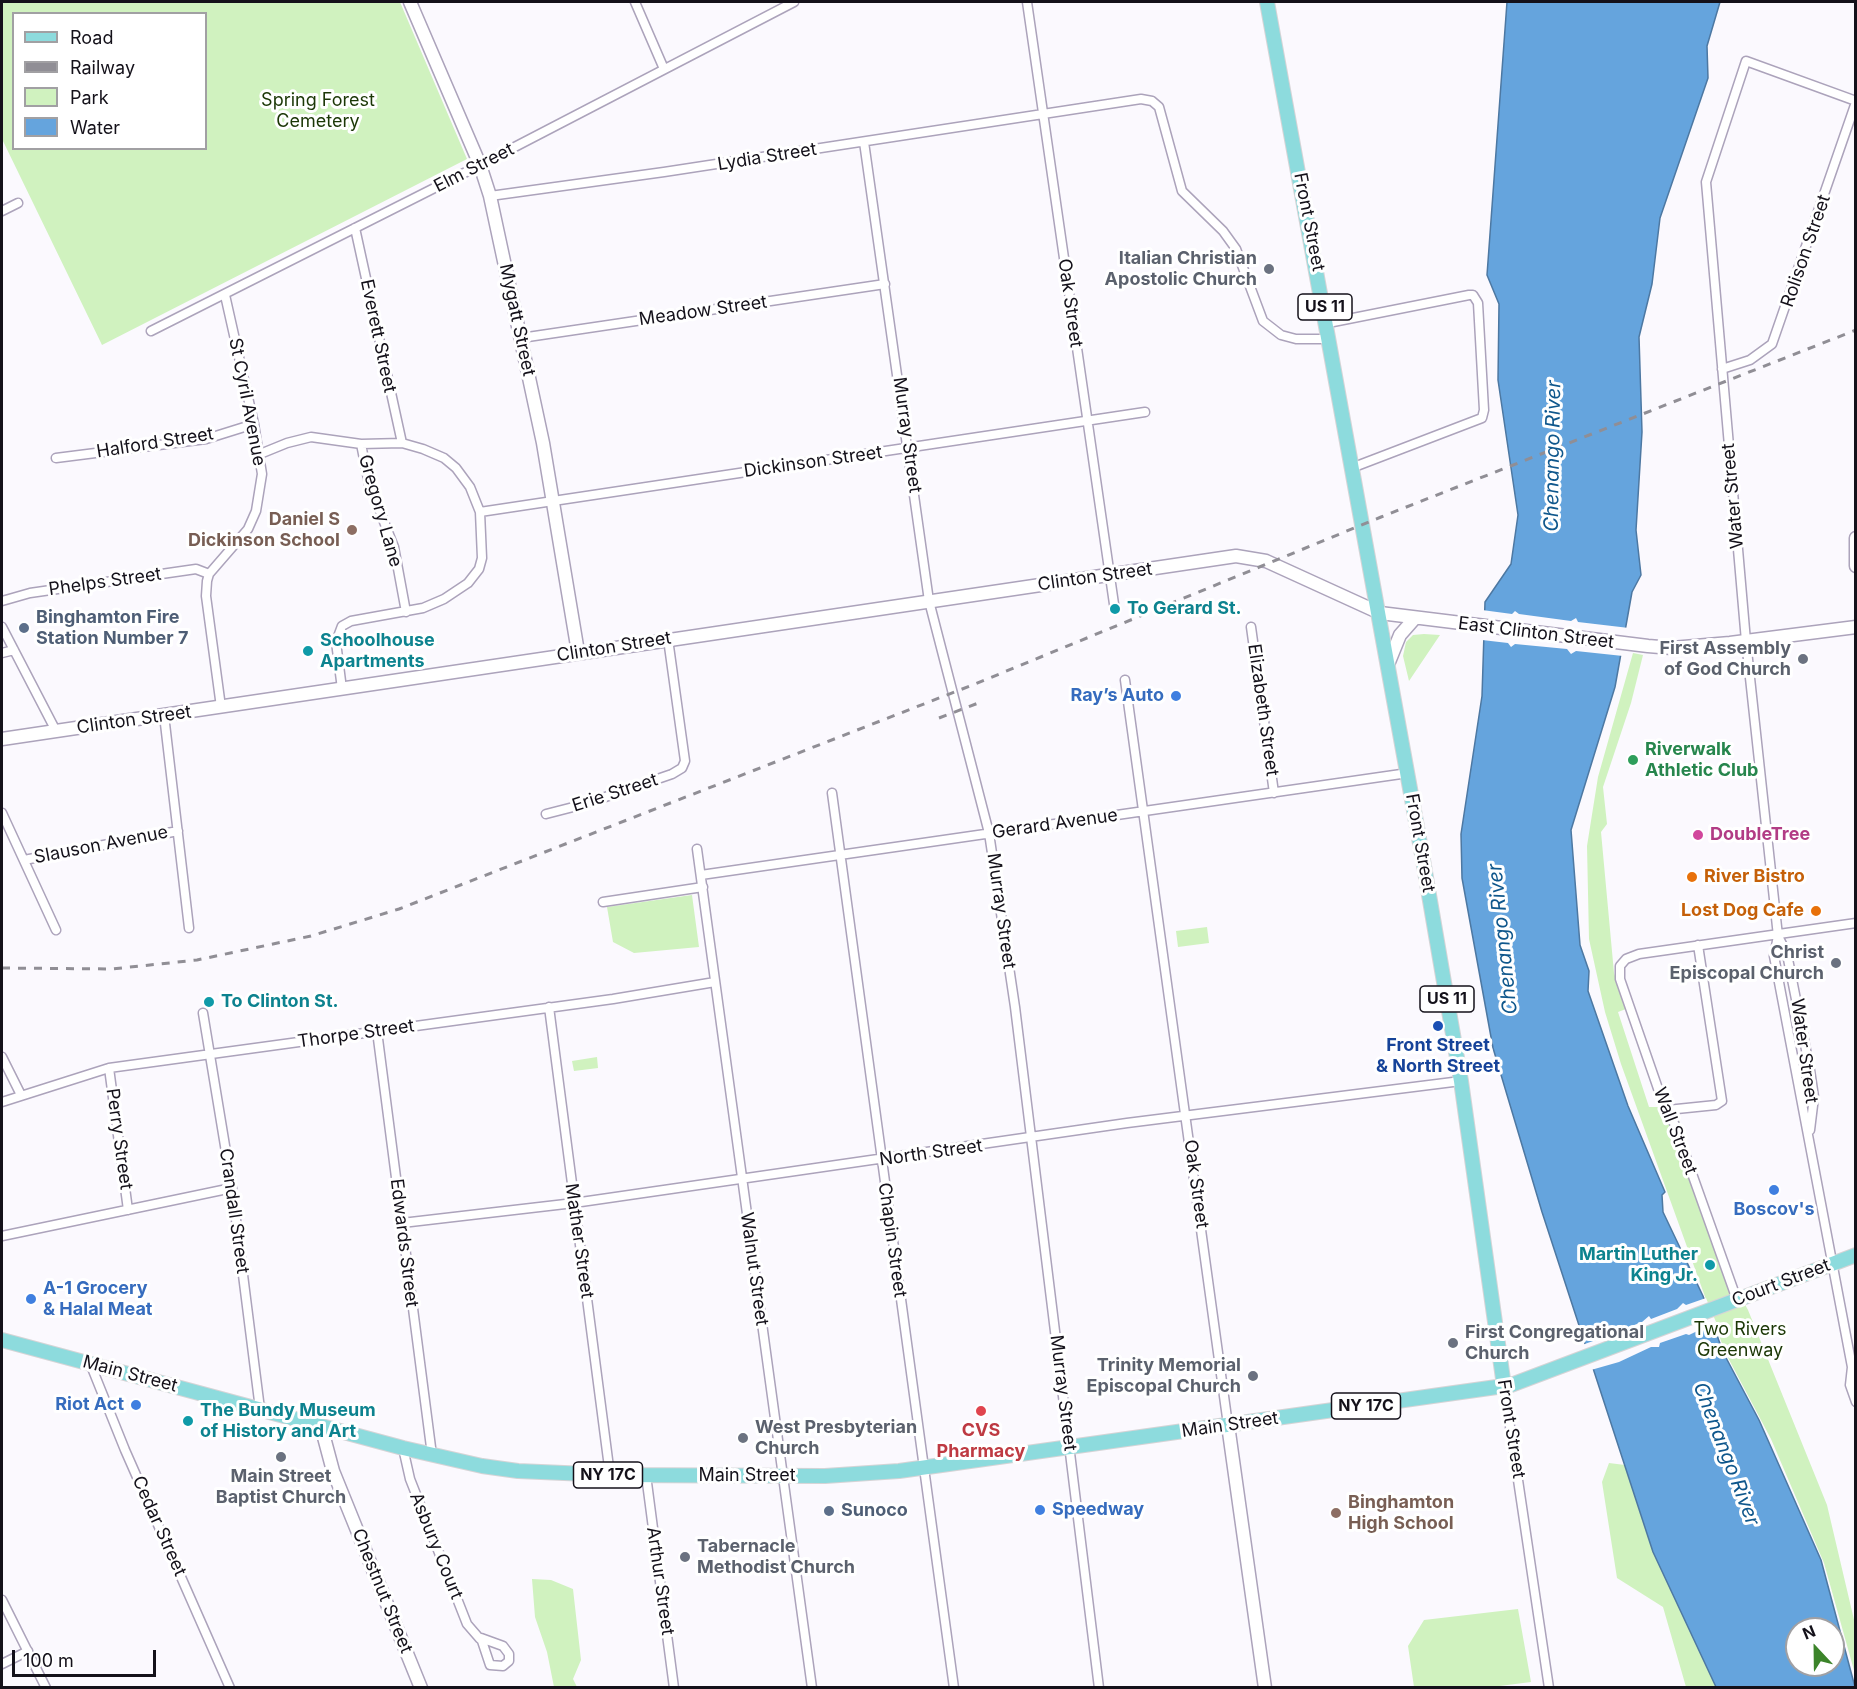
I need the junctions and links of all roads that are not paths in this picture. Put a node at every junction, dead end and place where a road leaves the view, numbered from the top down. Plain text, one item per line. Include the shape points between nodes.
1 (410, 2) edge
2 (635, 2) edge
3 (794, 2) edge
4 (1027, 2) edge
5 (1268, 2) edge
6 (664, 69) junction
7 (1856, 101) edge
8 (1043, 114) junction
9 (864, 142) junction
10 (480, 165) junction
11 (490, 196) junction
12 (18, 203) dead end
13 (2, 211) edge
14 (355, 228) junction
15 (885, 284) junction
16 (225, 295) junction
17 (1328, 323) junction
18 (151, 331) dead end
19 (521, 338) junction
20 (1331, 339) junction
21 (1722, 369) junction
22 (1145, 412) dead end
23 (1087, 421) junction
24 (254, 424) junction
25 (361, 444) junction
26 (402, 444) junction
27 (909, 448) junction
28 (260, 454) junction
29 (56, 458) dead end
30 (1354, 467) junction
31 (554, 500) junction
32 (480, 512) junction
33 (1856, 538) edge
34 (1228, 557) joint
35 (1856, 566) edge
36 (208, 574) junction
37 (1109, 575) junction
38 (2, 601) edge
39 (929, 601) junction
40 (1114, 604) dead end
41 (406, 612) junction
42 (1380, 613) junction
43 (1415, 618) junction
44 (2, 627) edge
45 (1251, 627) dead end
46 (1856, 627) edge
47 (668, 639) junction
48 (1746, 641) junction
49 (14, 650) junction
50 (578, 652) junction
51 (2, 653) edge
52 (1389, 662) junction
53 (1125, 680) dead end
54 (342, 689) junction
55 (221, 707) junction
56 (164, 715) junction
57 (56, 731) junction
58 (2, 739) edge
59 (1408, 773) junction
60 (832, 793) dead end
61 (1274, 793) junction
62 (1144, 811) junction
63 (2, 813) edge
64 (546, 814) dead end
65 (178, 831) junction
66 (989, 833) junction
67 (697, 849) dead end
68 (841, 856) junction
69 (24, 860) junction
70 (701, 875) junction
71 (703, 887) junction
72 (603, 902) dead end
73 (1856, 923) edge
74 (189, 928) dead end
75 (56, 930) dead end
76 (1778, 936) junction
77 (1698, 945) junction
78 (715, 982) junction
79 (549, 1008) junction
80 (203, 1013) dead end
81 (377, 1031) junction
82 (210, 1054) junction
83 (2, 1057) edge
84 (109, 1068) junction
85 (1461, 1081) junction
86 (21, 1095) junction
87 (2, 1102) edge
88 (1667, 1110) junction
89 (1187, 1117) junction
90 (1809, 1133) junction
91 (1031, 1138) junction
92 (881, 1160) junction
93 (741, 1178) junction
94 (232, 1188) junction
95 (574, 1203) junction
96 (128, 1210) junction
97 (402, 1223) junction
98 (2, 1236) edge
99 (1856, 1255) edge
100 (1832, 1263) junction
101 (1731, 1302) junction
102 (2, 1340) edge
103 (90, 1363) junction
104 (1854, 1370) edge
105 (1504, 1386) junction
106 (1856, 1402) edge
107 (260, 1409) junction
108 (1228, 1425) junction
109 (321, 1426) junction
110 (1070, 1448) junction
111 (403, 1449) junction
112 (432, 1455) junction
113 (924, 1468) junction
114 (610, 1475) junction
115 (646, 1475) junction
116 (783, 1477) junction
117 (2, 1600) edge
118 (480, 1639) dead end
119 (28, 1651) junction
120 (2, 1664) edge
121 (46, 1688) edge
122 (230, 1688) edge
123 (421, 1688) edge
124 (674, 1688) edge
125 (812, 1688) edge
126 (954, 1688) edge
127 (1099, 1688) edge
128 (1265, 1688) edge
129 (1549, 1688) edge

1 - 10 street, Mygatt Street
2 - 6 street
3 - 6 street, Elm Street
4 - 8 street, Oak Street
5 - 17 main road, Front Street / US 11
6 - 10 street, Elm Street
7 - 21 street, Rolison Street via 1772,344 1750,360
7 - 21 street, Water Street via 1746,61 1706,182
8 - 9 street, Lydia Street
8 - 20 street, Lydia Street via 1141,99 1159,106 1182,191 1236,249 1263,321 1281,335
8 - 23 street, Oak Street
9 - 11 street, Lydia Street
9 - 15 street, Murray Street
10 - 11 street, Mygatt Street
10 - 14 street, Elm Street
11 - 19 street, Mygatt Street
12 - 13 street
14 - 16 street, Elm Street
14 - 26 street, Everett Street
15 - 19 street, Meadow Street
15 - 27 street, Murray Street
16 - 18 street, Elm Street
16 - 24 street, St Cyril Avenue
17 - 20 main road, Front Street / US 11
17 - 30 street via 1469,295 1478,303 1482,418
19 - 31 street, Mygatt Street
20 - 30 main road, Front Street / US 11
21 - 48 street, Water Street
22 - 23 street, Dickinson Street
23 - 27 street, Dickinson Street
23 - 37 street, Oak Street
24 - 28 street, St Cyril Avenue
24 - 29 street, Halford Street via 206,439
25 - 26 street
25 - 28 street via 311,437
25 - 41 street, Gregory Lane via 369,484 394,548
26 - 32 street via 444,458 456,468 470,487
27 - 31 street, Dickinson Street
27 - 39 street, Murray Street
28 - 36 street, St Cyril Avenue via 262,474 256,511 248,529
30 - 42 main road, Front Street / US 11
31 - 32 street, Dickinson Street
31 - 50 street, Mygatt Street
32 - 41 street via 483,539 479,569 468,583 444,599
33 - 35 street
34 - 37 street, Clinton Street
34 - 42 street, East Clinton Street via 1266,561
36 - 38 street, Phelps Street via 192,570 30,593
36 - 55 street via 206,596
37 - 39 street, Clinton Street
37 - 40 street, Oak Street
39 - 47 street, Clinton Street
39 - 66 street, Murray Street
41 - 54 street via 342,626 336,642
42 - 43 street, East Clinton Street
42 - 52 main road, Front Street / US 11
43 - 48 street, East Clinton Street via 1648,646
43 - 52 street via 1400,635
44 - 49 street
45 - 61 street, Elizabeth Street
46 - 48 street, East Clinton Street
47 - 50 street, Clinton Street
47 - 64 street, Erie Street via 685,761 682,768 585,804
48 - 76 street, Water Street
49 - 51 street
49 - 57 street
50 - 54 street, Clinton Street
52 - 59 main road, Front Street / US 11
53 - 62 street, Oak Street
54 - 55 street, Clinton Street
55 - 56 street, Clinton Street
56 - 57 street, Clinton Street
56 - 65 street
57 - 58 street, Clinton Street
59 - 61 street, Gerard Avenue
59 - 85 main road, Front Street / US 11
60 - 68 street, Chapin Street
61 - 62 street, Gerard Avenue
62 - 66 street, Gerard Avenue
62 - 89 street, Oak Street
63 - 69 street
65 - 69 street, Slauson Avenue
65 - 74 street
66 - 68 street, Gerard Avenue
66 - 91 street, Murray Street
67 - 70 street, Walnut Street
68 - 70 street, Gerard Avenue
68 - 92 street, Chapin Street
69 - 75 street
70 - 71 street, Walnut Street
71 - 72 street
71 - 78 street, Walnut Street
73 - 76 street
76 - 77 street
76 - 90 street, Water Street via 1774,956
76 - 90 street, Water Street via 1789,964 1810,1070 1814,1097
77 - 88 street via 1722,1101
77 - 88 street, Wall Street via 1635,955 1622,961 1620,979
78 - 79 street, Thorpe Street
78 - 93 street, Walnut Street
79 - 81 street, Thorpe Street
79 - 95 street, Mather Street
80 - 82 street, Crandall Street
81 - 82 street, Thorpe Street
81 - 97 street, Edwards Street
82 - 84 street, Thorpe Street
82 - 94 street, Crandall Street
83 - 86 street
84 - 86 street, Thorpe Street
84 - 96 street, Perry Street
85 - 89 street, North Street
85 - 105 main road, Front Street / US 11
86 - 87 street, Thorpe Street
88 - 101 street, Wall Street
89 - 91 street, North Street
89 - 108 street, Oak Street
90 - 100 street, Water Street
91 - 92 street, North Street
91 - 110 street, Murray Street
92 - 93 street, North Street
92 - 113 street, Chapin Street
93 - 95 street, North Street
93 - 116 street, Walnut Street
94 - 96 street
94 - 107 street, Crandall Street
95 - 97 street, North Street
95 - 114 street, Mather Street
96 - 98 street
97 - 112 street, Edwards Street
99 - 100 main road, Court Street
100 - 101 main road, Court Street
100 - 104 street, Water Street
101 - 105 main road, Court Street
102 - 103 main road, Main Street / NY 17C
103 - 107 main road, Main Street / NY 17C
103 - 122 street, Cedar Street
104 - 106 street, Water Street via 1850,1385
105 - 108 main road, Main Street / NY 17C
105 - 129 street, Front Street
107 - 109 main road, Main Street / NY 17C
108 - 110 main road, Main Street / NY 17C
108 - 128 street, Oak Street
109 - 111 main road, Main Street / NY 17C
109 - 123 street, Chestnut Street via 333,1471
110 - 113 main road, Main Street / NY 17C
110 - 127 street, Murray Street
111 - 112 main road, Main Street / NY 17C
111 - 118 street, Asbury Court via 410,1479 466,1624
112 - 114 main road, Main Street / NY 17C via 518,1471
113 - 116 main road, Main Street / NY 17C
113 - 126 street, Chapin Street
114 - 115 main road, Main Street / NY 17C
115 - 116 main road, Main Street / NY 17C
115 - 124 street, Arthur Street
116 - 125 street, Walnut Street
117 - 119 street
119 - 120 street
119 - 121 street

